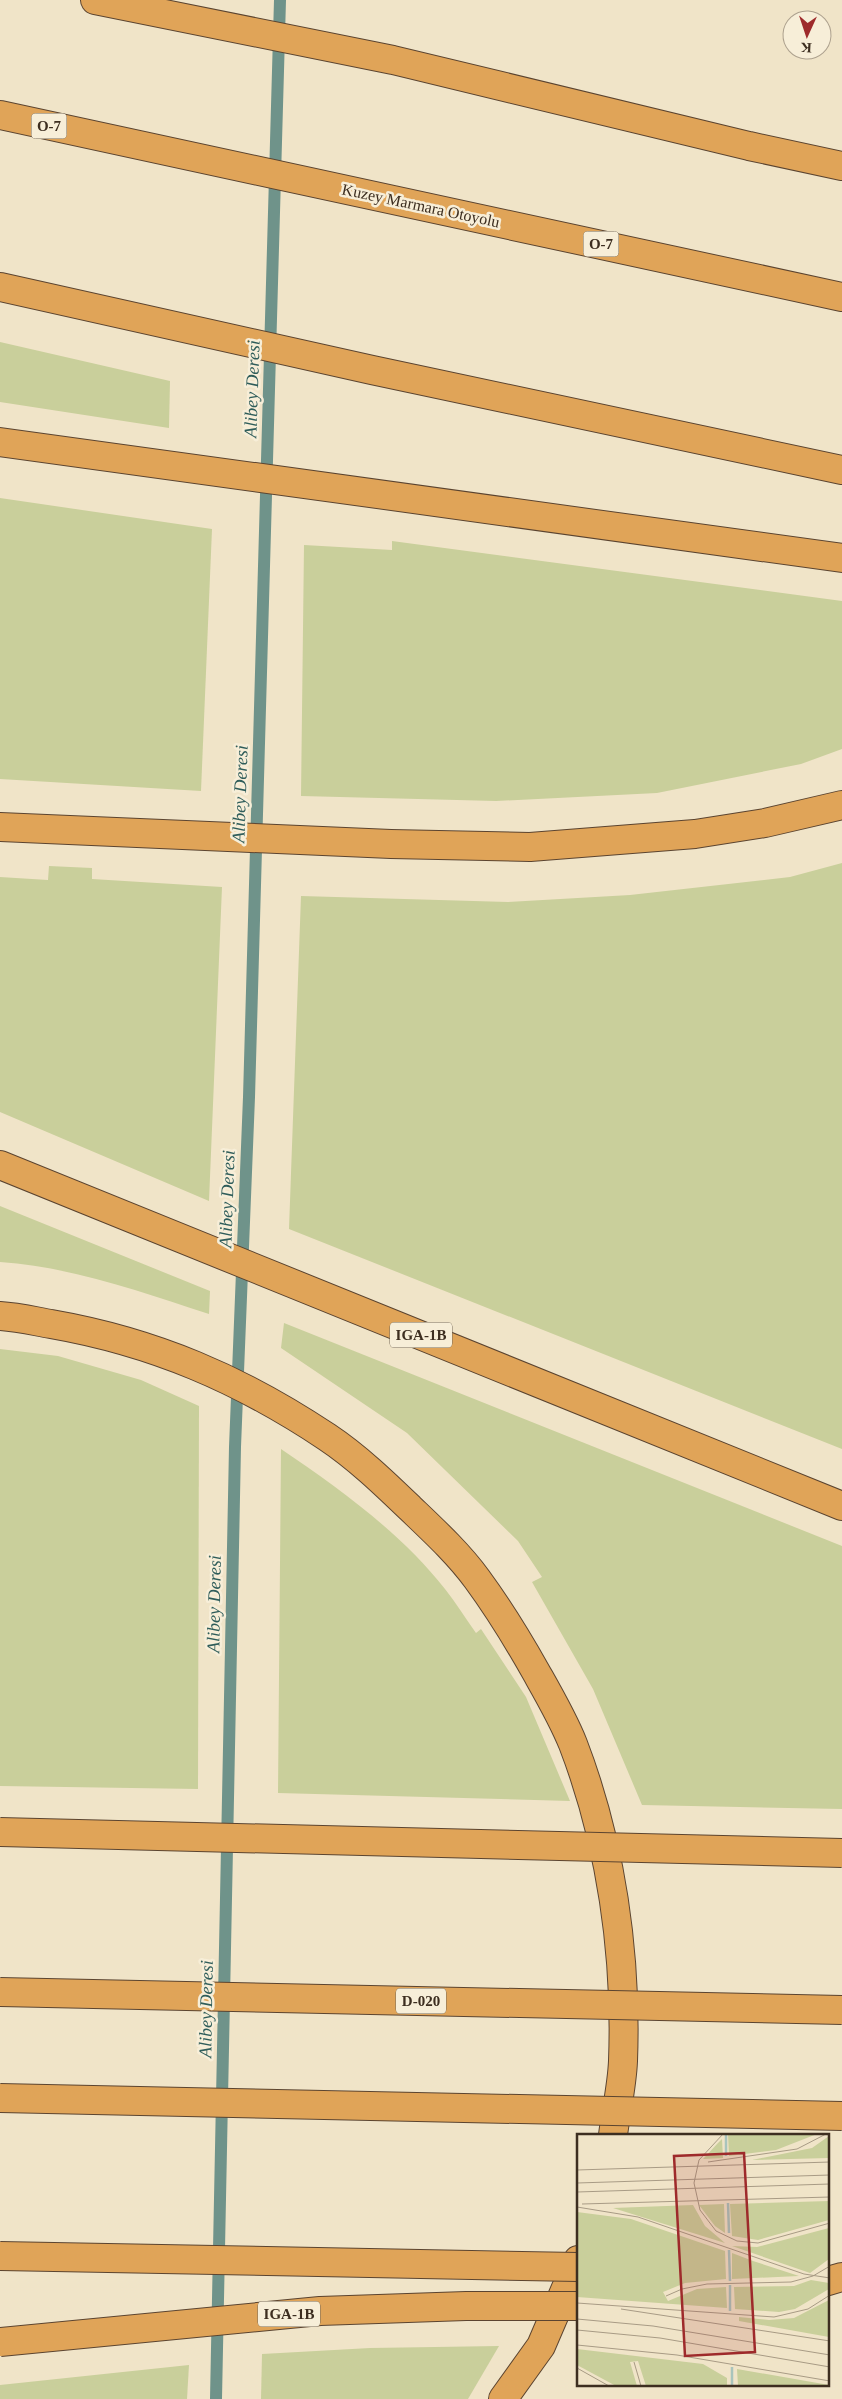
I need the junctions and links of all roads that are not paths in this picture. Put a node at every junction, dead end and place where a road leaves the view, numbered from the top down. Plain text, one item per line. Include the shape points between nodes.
1 (95, 0) edge
2 (0, 115) edge
3 (842, 166) edge
4 (0, 287) edge
5 (842, 297) edge
6 (0, 442) edge
7 (842, 470) edge
8 (842, 558) edge
9 (842, 805) edge
10 (0, 827) edge
11 (0, 1165) edge
12 (0, 1316) edge
13 (842, 1506) edge
14 (0, 1832) edge
15 (842, 1853) edge
16 (0, 1992) edge
17 (842, 2010) edge
18 (0, 2098) edge
19 (842, 2116) edge
20 (613, 2134) edge
21 (0, 2256) edge
22 (577, 2262) edge
23 (577, 2267) edge
24 (577, 2306) edge
25 (0, 2342) edge
26 (503, 2399) edge

1 - 3 highway via 393,60
2 - 5 highway, Kuzey Marmara Otoyolu / O-7
4 - 7 highway
6 - 8 highway
9 - 10 highway via 695,834 530,847
11 - 13 highway, IGA-1B
12 - 20 highway via 86,1330 143,1345 260,1395 329,1438 384,1484 476,1577 511,1628 572,1741 591,1797 608,1864 622,1989 623,2063
14 - 15 highway, bridge
16 - 17 highway, D-020, bridge
18 - 19 highway, bridge
21 - 23 highway, bridge
22 - 26 highway via 540,2346
24 - 25 highway, IGA-1B, bridge via 320,2311

